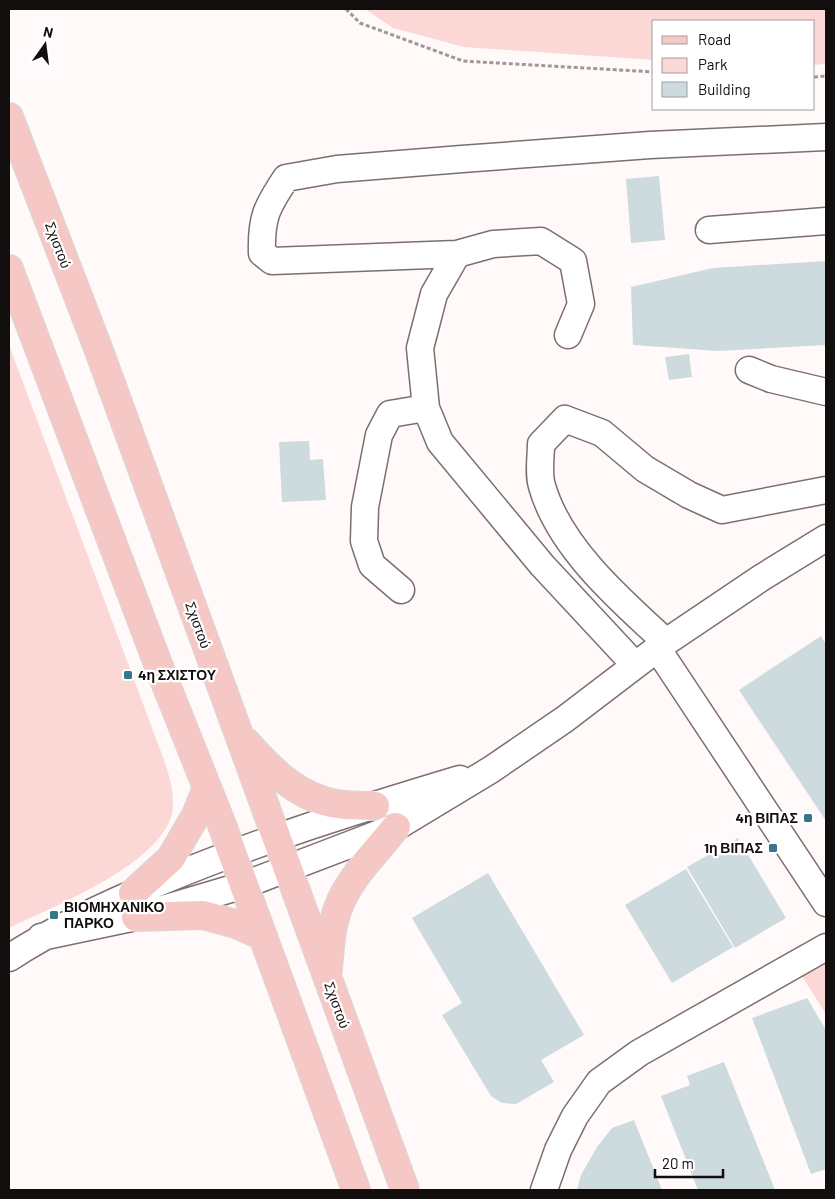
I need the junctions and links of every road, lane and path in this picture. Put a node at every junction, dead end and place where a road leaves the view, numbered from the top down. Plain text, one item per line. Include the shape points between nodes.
1 (346, 9) edge
2 (652, 72) edge
3 (9, 117) edge
4 (826, 138) edge
5 (826, 222) edge
6 (709, 230) dead end
7 (457, 254) junction
8 (9, 270) edge
9 (568, 334) dead end
10 (749, 370) dead end
11 (826, 392) edge
12 (426, 408) junction
13 (826, 490) edge
14 (826, 538) edge
15 (401, 590) dead end
16 (661, 645) junction
17 (635, 665) junction
18 (237, 733) junction
19 (492, 769) junction
20 (207, 788) junction
21 (375, 806) junction
22 (396, 828) junction
23 (275, 837) junction
24 (232, 852) junction
25 (287, 869) junction
26 (244, 885) junction
27 (826, 903) edge
28 (134, 905) junction
29 (263, 936) junction
30 (826, 947) edge
31 (9, 958) edge
32 (327, 978) junction
33 (356, 1190) edge
34 (405, 1190) edge
35 (544, 1190) edge

1 - 2 path via 360,23 463,60
3 - 18 main road, Σχιστού via 98,348
4 - 7 street via 650,145 337,169 286,178 272,199 262,226 262,253 272,261
5 - 6 street
7 - 9 street via 493,244 541,241 573,261 581,304
7 - 12 street via 434,294 420,348
8 - 20 main road
10 - 11 street
12 - 15 street via 390,414 379,435 365,507 364,541 372,565
12 - 17 street via 440,442 486,499
13 - 16 street via 722,510 645,469 602,433 565,419 541,444 541,485 565,538
14 - 16 street
16 - 17 street
16 - 27 street
17 - 19 street
18 - 21 main road via 276,775 306,794 336,804
18 - 23 main road, Σχιστού
19 - 21 street
19 - 22 street
20 - 24 main road
20 - 28 main road via 196,815 171,858
21 - 23 street
22 - 25 street
22 - 32 main road via 358,872 340,902 330,938
23 - 24 street
23 - 25 main road, Σχιστού
24 - 26 main road
24 - 28 street
25 - 26 street
25 - 32 main road, Σχιστού
26 - 28 street
26 - 29 main road
28 - 29 main road via 203,915
28 - 31 street via 41,937
29 - 33 main road
30 - 35 street via 639,1053 599,1082 571,1124
32 - 34 main road, Σχιστού

